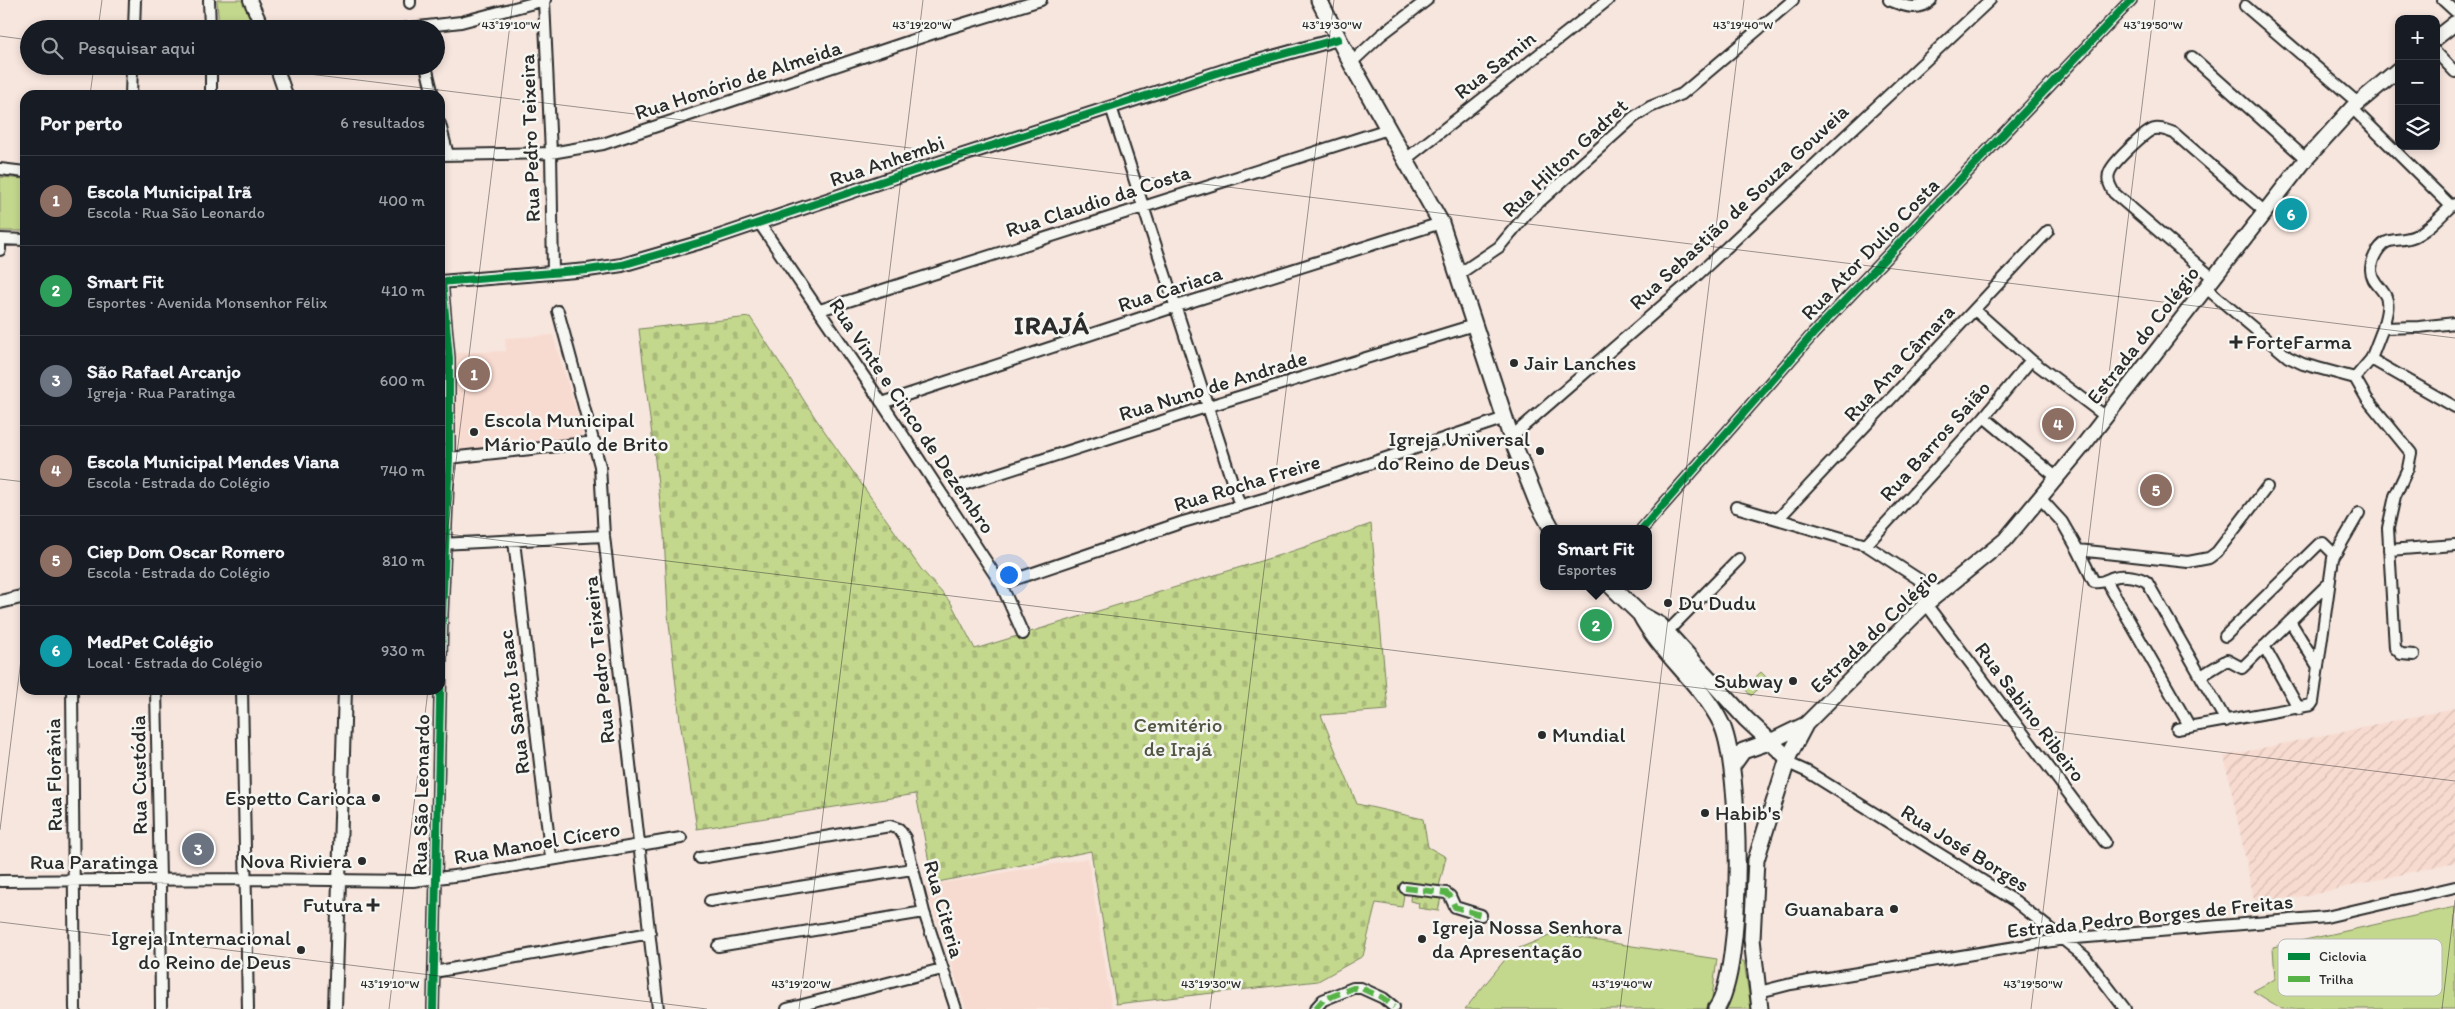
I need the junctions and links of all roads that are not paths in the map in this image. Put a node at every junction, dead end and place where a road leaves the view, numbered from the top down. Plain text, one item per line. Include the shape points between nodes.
1 (135, 0) edge
2 (209, 0) edge
3 (250, 0) edge
4 (545, 0) edge
5 (1041, 0) edge
6 (1319, 0) edge
7 (1427, 0) edge
8 (1608, 0) edge
9 (1793, 0) edge
10 (1889, 0) edge
11 (1931, 0) edge
12 (1990, 0) edge
13 (2131, 0) edge
14 (2443, 0) edge
15 (2245, 6) dead end
16 (2455, 11) edge
17 (134, 20) edge
18 (210, 20) edge
19 (259, 20) edge
20 (2455, 23) edge
21 (445, 24) edge
22 (2440, 35) edge
23 (1338, 39) junction
24 (2440, 56) edge
25 (2192, 57) dead end
26 (1351, 63) junction
27 (2395, 72) edge
28 (2455, 72) edge
29 (132, 75) edge
30 (211, 75) edge
31 (279, 75) edge
32 (428, 75) edge
33 (131, 90) edge
34 (211, 90) edge
35 (284, 90) edge
36 (432, 90) edge
37 (2355, 105) junction
38 (1111, 106) junction
39 (1388, 129) junction
40 (550, 153) junction
41 (445, 155) edge
42 (1406, 159) junction
43 (2306, 160) junction
44 (0, 168) edge
45 (20, 171) edge
46 (2453, 205) edge
47 (1144, 206) junction
48 (2264, 211) junction
49 (1441, 223) junction
50 (760, 224) junction
51 (2048, 231) dead end
52 (0, 240) edge
53 (20, 240) edge
54 (0, 250) edge
55 (552, 274) junction
56 (1459, 274) junction
57 (445, 282) edge
58 (2210, 283) junction
59 (1177, 306) junction
60 (820, 310) junction
61 (1975, 310) junction
62 (558, 311) dead end
63 (2455, 323) edge
64 (445, 325) edge
65 (1474, 325) junction
66 (2383, 328) junction
67 (2371, 359) junction
68 (2030, 360) junction
69 (2355, 378) junction
70 (882, 403) junction
71 (1208, 406) junction
72 (2455, 407) edge
73 (2104, 416) junction
74 (1984, 417) junction
75 (1505, 418) junction
76 (1511, 437) junction
77 (595, 442) junction
78 (449, 458) junction
79 (2056, 477) junction
80 (963, 485) dead end
81 (2268, 487) dead end
82 (2040, 498) junction
83 (1240, 506) junction
84 (1736, 507) dead end
85 (2359, 512) dead end
86 (445, 515) edge
87 (1778, 519) junction
88 (1550, 525) edge
89 (1646, 525) edge
90 (604, 536) junction
91 (514, 542) junction
92 (445, 544) edge
93 (1866, 545) junction
94 (2455, 545) edge
95 (2078, 550) junction
96 (2389, 550) junction
97 (2334, 554) junction
98 (1740, 559) dead end
99 (2106, 580) junction
100 (2330, 583) junction
101 (1001, 584) junction
102 (1616, 590) edge
103 (1940, 593) junction
104 (20, 597) edge
105 (0, 602) edge
106 (1926, 604) junction
107 (1640, 614) junction
108 (2290, 621) junction
109 (1667, 632) junction
110 (1023, 634) dead end
111 (2225, 636) dead end
112 (2264, 646) junction
113 (2414, 654) dead end
114 (1668, 655) junction
115 (1696, 664) junction
116 (2318, 667) junction
117 (2200, 676) junction
118 (72, 695) edge
119 (156, 695) edge
120 (242, 695) edge
121 (345, 695) edge
122 (440, 695) edge
123 (2299, 709) junction
124 (2226, 721) junction
125 (1806, 724) junction
126 (2190, 727) junction
127 (2177, 729) dead end
128 (1769, 742) junction
129 (1788, 760) junction
130 (1733, 765) junction
131 (681, 838) dead end
132 (2105, 842) dead end
133 (639, 845) junction
134 (551, 858) junction
135 (700, 858) dead end
136 (912, 869) junction
137 (437, 878) junction
138 (246, 879) junction
139 (160, 880) junction
140 (338, 880) junction
141 (0, 881) edge
142 (74, 881) junction
143 (2455, 887) edge
144 (1405, 888) dead end
145 (710, 901) dead end
146 (924, 912) junction
147 (1481, 915) dead end
148 (650, 933) junction
149 (2064, 939) junction
150 (718, 946) dead end
151 (942, 969) junction
152 (434, 972) junction
153 (1759, 992) junction
154 (1394, 1007) dead end
155 (1717, 1008) edge
156 (75, 1009) edge
157 (161, 1009) edge
158 (248, 1009) edge
159 (336, 1009) edge
160 (433, 1009) edge
161 (658, 1009) edge
162 (786, 1009) edge
163 (956, 1009) edge
164 (1315, 1009) edge
165 (1760, 1009) edge
166 (2125, 1009) edge

1 - 17 street
2 - 18 street
3 - 19 street
4 - 21 street
4 - 40 street, Rua Pedro Teixeira
5 - 40 street, Rua Honório de Almeida via 620,139
6 - 23 main road
7 - 26 street
8 - 42 street, Rua Samin
9 - 56 street, Rua Hilton Gadret via 1682,94 1634,117 1528,212 1499,247
10 - 11 street via 1911,7 1926,5
12 - 76 street, Rua Sebastião de Souza Gouveia via 1692,280
13 - 89 street, Rua Ator Dulio Costa via 1813,334
14 - 16 street
15 - 37 street
20 - 22 main road
23 - 26 main road
23 - 38 street, Rua Anhembi
24 - 28 street
25 - 43 street
26 - 39 main road
27 - 37 main road, Estrada do Colégio
29 - 33 street
30 - 34 street
31 - 35 street
32 - 36 street
37 - 43 main road, Estrada do Colégio
37 - 46 street
38 - 47 street
38 - 50 street, Rua Anhembi
39 - 42 main road
39 - 47 street, Rua Claudio da Costa
40 - 41 street, Rua Honório de Almeida
40 - 55 street, Rua Pedro Teixeira
42 - 49 main road
43 - 48 main road, Estrada do Colégio
44 - 45 street
46 - 66 street via 2428,228 2380,247 2373,259 2373,279 2386,297
47 - 59 street
47 - 60 street, Rua Claudio da Costa
48 - 58 main road, Estrada do Colégio
48 - 58 street via 2174,134 2163,129 2154,128 2145,133 2110,170 2108,179 2114,193
49 - 56 main road
49 - 59 street, Rua Cariaca
50 - 55 street, Rua Anhembi via 622,265
50 - 60 street, Rua Vinte e Cinco de Dezembro
51 - 61 street, Rua Ana Câmara
52 - 53 street
52 - 54 street
55 - 57 street, Rua Anhembi
56 - 65 main road
58 - 69 street via 2288,357
58 - 73 main road, Estrada do Colégio
59 - 70 street, Rua Cariaca
59 - 71 street
60 - 70 street, Rua Vinte e Cinco de Dezembro
61 - 68 street
61 - 87 street, Rua Ana Câmara
62 - 77 street, Rua Pedro Teixeira
63 - 66 street
64 - 78 street, Rua São Leonardo
65 - 71 street, Rua Nuno de Andrade
65 - 75 main road
66 - 67 street
67 - 69 street
67 - 72 street
68 - 73 street
68 - 74 street, Rua Barros Saião
69 - 96 street via 2367,399 2411,453 2390,515
70 - 101 street, Rua Vinte e Cinco de Dezembro
71 - 80 street, Rua Nuno de Andrade
71 - 83 street
73 - 79 main road, Estrada do Colégio
74 - 79 street
74 - 93 street, Rua Barros Saião
75 - 76 main road
75 - 83 street, Rua Rocha Freire
76 - 88 main road via 1536,502
77 - 78 street
77 - 90 street, Rua Pedro Teixeira via 603,487
78 - 86 street, Rua São Leonardo
79 - 82 main road, Estrada do Colégio
81 - 95 street via 2209,558 2188,562
82 - 95 street via 2062,522
82 - 103 main road, Estrada do Colégio via 2005,540
83 - 101 street, Rua Rocha Freire
84 - 87 street
85 - 97 street
87 - 93 street
90 - 91 street
90 - 133 street, Rua Pedro Teixeira
91 - 92 street
91 - 134 street, Rua Santo Isaac
93 - 103 street
94 - 96 street
95 - 99 street via 2094,582
96 - 113 street via 2395,648 2401,654
97 - 100 street
97 - 111 street via 2323,543 2318,544
98 - 109 street
99 - 117 street via 2120,576 2145,580
99 - 126 street
100 - 108 street
100 - 116 street
101 - 110 street, Rua Vinte e Cinco de Dezembro
102 - 107 main road
103 - 106 main road, Estrada do Colégio
104 - 105 street
106 - 125 main road, Estrada do Colégio
106 - 132 street, Rua Sabino Ribeiro
107 - 109 main road
107 - 114 main road
108 - 112 street
108 - 116 street
109 - 115 main road
112 - 117 street via 2242,668 2227,660
112 - 123 street
114 - 115 main road via 1674,652 1690,664
114 - 130 main road via 1714,711 1728,740
115 - 128 main road
116 - 123 street via 2313,702
117 - 124 street
118 - 142 street, Rua Florânia
119 - 139 street, Rua Custódia
120 - 138 street
121 - 140 street
122 - 137 street, Rua São Leonardo
123 - 124 street
124 - 126 street
125 - 128 main road, Estrada do Colégio
125 - 129 main road, Estrada do Colégio
126 - 127 street
128 - 129 main road
128 - 130 main road via 1743,751
129 - 149 street, Rua José Borges via 2015,901
129 - 153 main road via 1756,860 1752,939
130 - 155 main road via 1736,925 1728,975
131 - 133 street, Rua Manoel Cícero
133 - 134 street, Rua Manoel Cícero
133 - 148 street, Rua Pedro Teixeira
134 - 137 street, Rua Manoel Cícero
135 - 136 street, Rua Citeria via 890,826 902,832
136 - 145 street
136 - 146 street, Rua Citeria
137 - 140 street, Rua Manoel Cícero via 413,881
137 - 152 street, Rua São Leonardo
138 - 139 street, Rua Paratinga
138 - 140 street, Rua Paratinga
138 - 158 street
139 - 142 street, Rua Paratinga
139 - 157 street, Rua Custódia
140 - 159 street
141 - 142 street, Rua Paratinga
142 - 156 street, Rua Florânia
143 - 149 street, Estrada Pedro Borges de Freitas via 2317,918
144 - 147 street via 1446,893 1455,907
146 - 150 street
146 - 151 street, Rua Citeria
148 - 152 street
148 - 161 street, Rua Pedro Teixeira
149 - 153 street, Estrada Pedro Borges de Freitas
149 - 166 street, Rua José Borges via 2096,969
151 - 162 street
151 - 163 street, Rua Citeria
152 - 160 street, Rua São Leonardo
153 - 165 main road
154 - 164 street via 1383,998 1353,988 1323,1000

